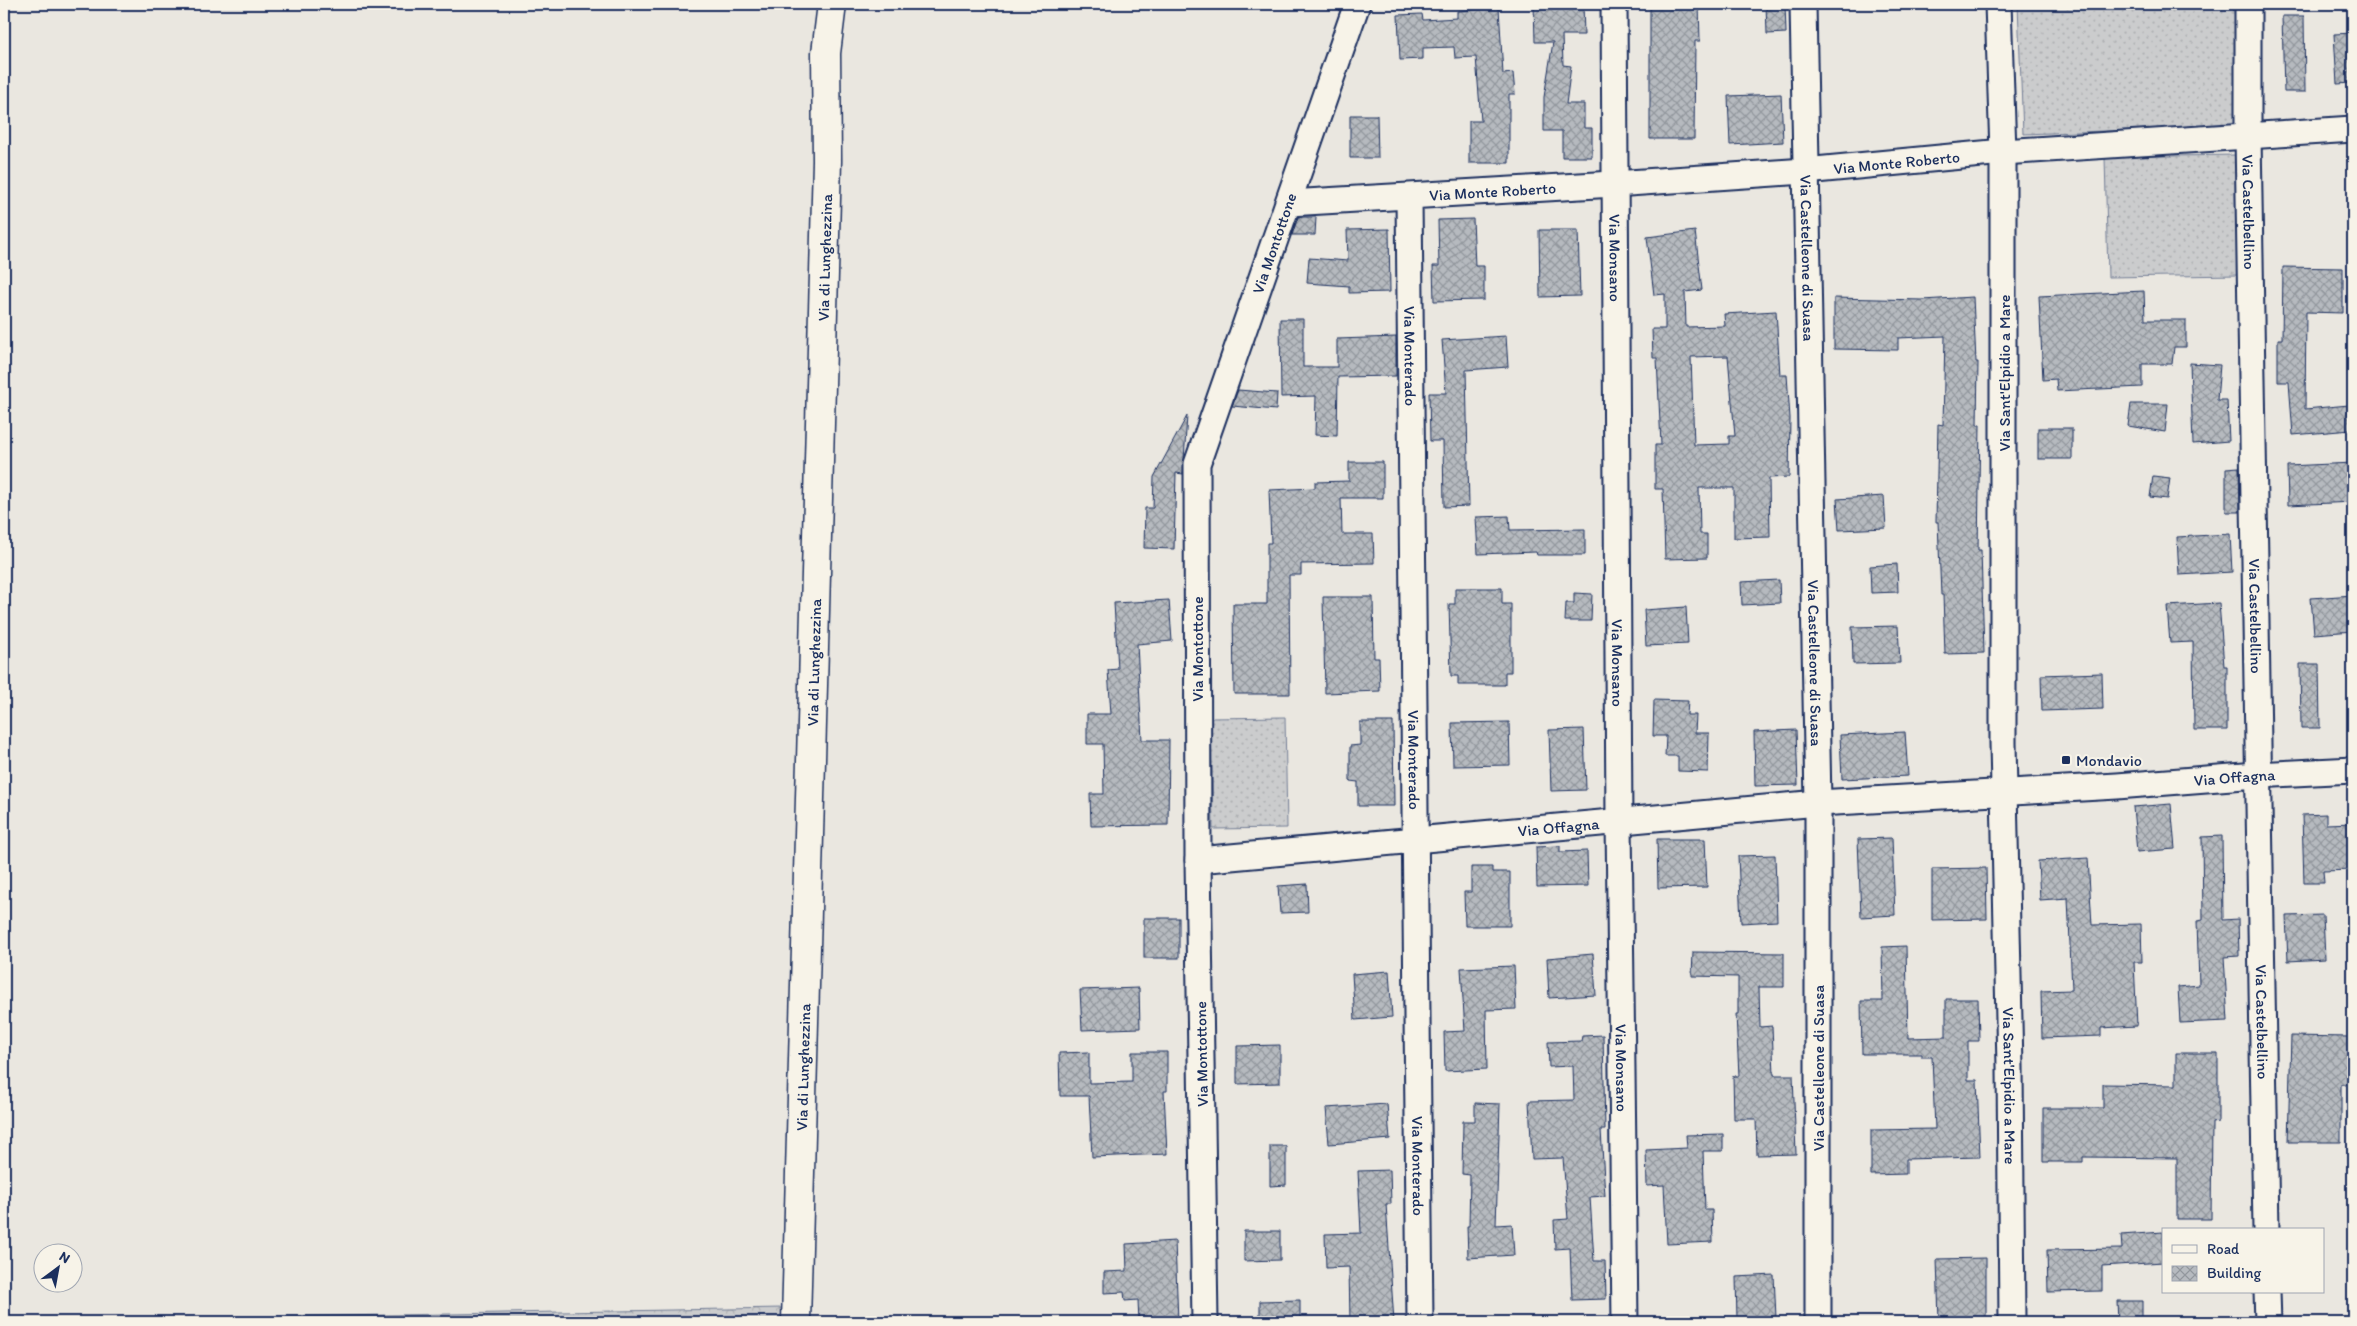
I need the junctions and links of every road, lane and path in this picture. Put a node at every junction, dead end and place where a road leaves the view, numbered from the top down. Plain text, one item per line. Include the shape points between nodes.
1 (832, 4) edge
2 (1357, 4) edge
3 (1614, 4) edge
4 (1804, 4) edge
5 (1998, 4) edge
6 (2248, 4) edge
7 (2353, 130) edge
8 (2248, 136) junction
9 (2003, 152) junction
10 (1805, 171) junction
11 (1614, 184) junction
12 (1409, 198) junction
13 (1289, 204) junction
14 (2353, 770) edge
15 (2257, 775) junction
16 (2004, 792) junction
17 (1818, 803) junction
18 (1619, 822) junction
19 (1416, 842) junction
20 (1198, 860) junction
21 (2266, 1228) edge
22 (2267, 1294) edge
23 (796, 1322) edge
24 (1204, 1322) edge
25 (1420, 1322) edge
26 (1625, 1322) edge
27 (1818, 1322) edge
28 (2012, 1322) edge
29 (2268, 1322) edge

1 - 23 street, Via di Lunghezzina via 826,53 827,161
2 - 13 street, Via Montottone
3 - 11 street, Via Monsano
4 - 10 street, Via Castelleone di Suasa
5 - 9 street, Via Sant'Elpidio a Mare
6 - 8 street, Via Castelbellino
7 - 8 street, Via Monte Roberto
8 - 9 street, Via Monte Roberto
8 - 15 street, Via Castelbellino
9 - 10 street, Via Monte Roberto
9 - 16 street, Via Sant'Elpidio a Mare
10 - 11 street, Via Monte Roberto
10 - 17 street, Via Castelleone di Suasa
11 - 12 street, Via Monte Roberto
11 - 18 street, Via Monsano
12 - 13 street, Via Monte Roberto
12 - 19 street, Via Monterado
13 - 20 street, Via Montottone via 1197,464
14 - 15 street, Via Offagna
15 - 16 street, Via Offagna
15 - 21 street, Via Castelbellino
16 - 17 street, Via Offagna
16 - 28 street, Via Sant'Elpidio a Mare
17 - 18 street, Via Offagna
17 - 27 street, Via Castelleone di Suasa
18 - 19 street, Via Offagna
18 - 26 street, Via Monsano
19 - 20 street, Via Offagna
19 - 25 street, Via Monterado
20 - 24 street, Via Montottone
22 - 29 street

